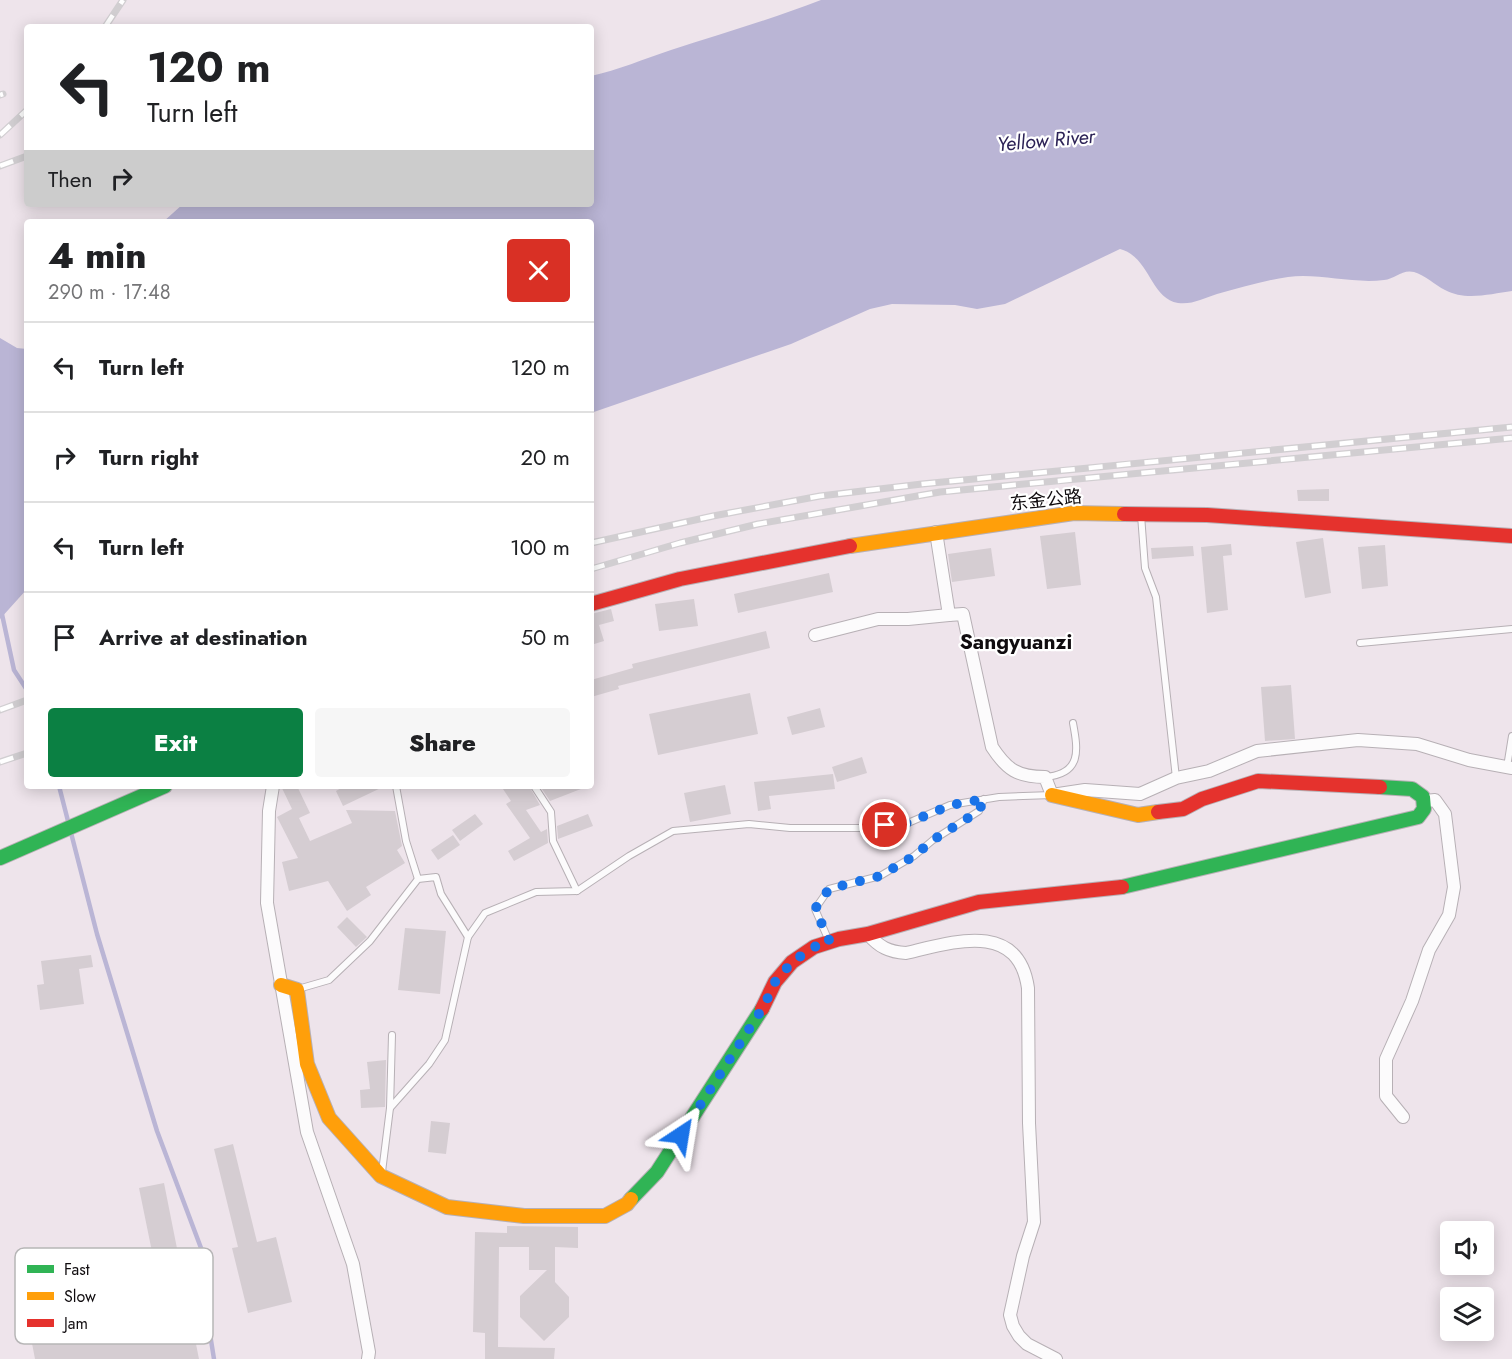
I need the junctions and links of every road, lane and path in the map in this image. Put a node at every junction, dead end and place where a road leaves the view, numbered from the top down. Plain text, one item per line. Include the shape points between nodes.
1 (1141, 514) junction
2 (936, 532) junction
3 (1512, 536) edge
4 (594, 603) edge
5 (949, 615) junction
6 (1512, 629) edge
7 (815, 634) dead end
8 (1360, 643) dead end
9 (1073, 723) dead end
10 (1512, 736) edge
11 (1510, 768) edge
12 (1045, 777) junction
13 (1176, 778) junction
14 (158, 789) edge
15 (273, 789) edge
16 (397, 789) edge
17 (536, 789) edge
18 (1052, 795) junction
19 (984, 799) junction
20 (1425, 801) junction
21 (0, 858) edge
22 (418, 879) junction
23 (577, 891) junction
24 (868, 934) junction
25 (468, 938) junction
26 (830, 942) junction
27 (281, 985) junction
28 (297, 990) junction
29 (392, 1035) dead end
30 (390, 1108) junction
31 (1403, 1117) dead end
32 (381, 1176) junction
33 (368, 1359) edge
34 (1056, 1359) edge

1 - 2 street, 东金公路 via 1074,513
1 - 3 street, 东金公路
1 - 13 lane via 1145,568 1156,597
2 - 4 street, 东金公路 via 680,579
2 - 5 street
5 - 7 street via 878,619
5 - 12 street via 963,614 992,747 1014,771 1029,777
6 - 8 lane
9 - 12 lane via 1076,756 1064,772
10 - 11 lane
11 - 13 street via 1417,744 1358,740 1257,751 1209,771
12 - 18 street
13 - 18 street via 1140,794 1084,790
14 - 21 street
15 - 27 street via 267,903
16 - 22 lane
17 - 23 lane via 551,812 553,841
18 - 19 lane
18 - 20 street via 1138,815 1183,809 1257,781 1412,789
19 - 23 lane via 951,805 908,823 862,828 749,824 673,831
19 - 26 lane via 979,811 880,876 829,889 815,909
20 - 24 street via 1418,817 1117,888 979,902
20 - 31 street via 1435,800 1445,814 1454,887 1449,915 1429,950 1386,1059 1386,1096
22 - 25 lane via 436,877 441,894
22 - 28 lane via 370,941 329,980
23 - 25 lane via 536,892 485,913
24 - 26 street
24 - 34 street via 884,949 906,953 977,940 993,941 1019,958 1026,972 1034,1222 1010,1316 1027,1344
25 - 30 lane via 445,1040
26 - 32 street via 814,947 792,962 775,982 764,1006 657,1172 627,1204 605,1216 524,1216 447,1207
27 - 28 street
27 - 33 street via 307,1132 353,1264
28 - 32 street via 307,1064 328,1118
29 - 30 lane
30 - 32 lane

